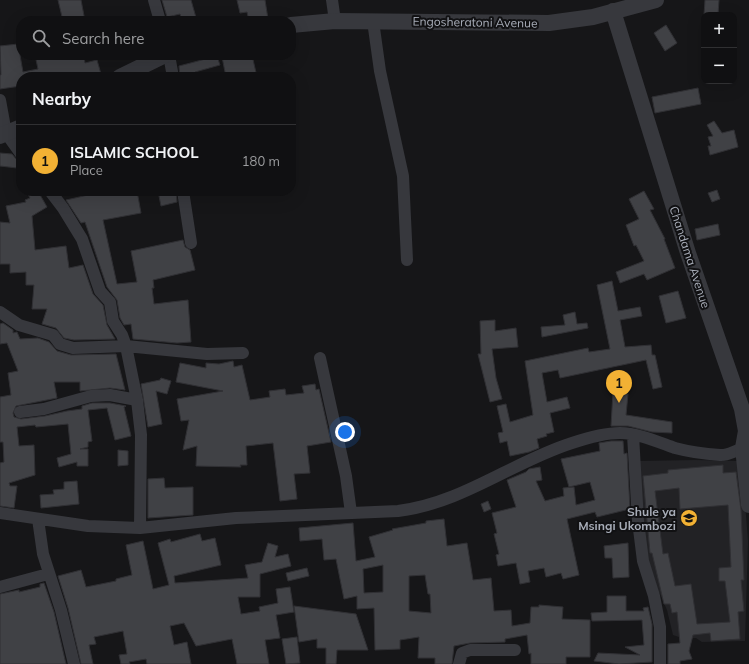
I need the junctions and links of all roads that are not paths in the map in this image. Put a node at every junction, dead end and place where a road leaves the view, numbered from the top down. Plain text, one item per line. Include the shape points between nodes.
1 (154, 0) edge
2 (332, 0) edge
3 (656, 0) edge
4 (613, 11) junction
5 (159, 16) edge
6 (335, 21) junction
7 (373, 21) junction
8 (296, 25) edge
9 (155, 60) edge
10 (170, 60) edge
11 (130, 72) edge
12 (172, 72) edge
13 (0, 100) edge
14 (16, 128) edge
15 (3, 135) edge
16 (16, 149) edge
17 (54, 196) edge
18 (184, 196) edge
19 (191, 242) dead end
20 (407, 260) dead end
21 (0, 312) edge
22 (126, 346) junction
23 (243, 353) dead end
24 (320, 358) dead end
25 (137, 400) junction
26 (20, 412) dead end
27 (634, 435) junction
28 (746, 449) edge
29 (749, 506) edge
30 (0, 513) edge
31 (351, 513) junction
32 (38, 519) junction
33 (140, 528) junction
34 (48, 574) junction
35 (0, 587) edge
36 (515, 650) dead end
37 (74, 664) edge
38 (459, 664) edge
39 (660, 664) edge

1 - 5 street
2 - 6 street
3 - 4 street, Engosheratoni Avenue
4 - 7 street, Engosheratoni Avenue via 569,21 530,24
4 - 28 street, Chandama Avenue via 686,247 737,391 746,432
6 - 7 street, Engosheratoni Avenue
6 - 8 street, Engosheratoni Avenue
7 - 20 street via 380,71 403,176
9 - 11 street
10 - 12 street
13 - 15 street
14 - 15 street
15 - 16 street
17 - 22 street via 82,239 100,291 110,302 114,321
18 - 19 street
21 - 22 street via 18,325 53,335 60,344 73,348
22 - 23 street via 207,354
22 - 25 street
24 - 31 street via 346,476
25 - 26 street via 110,395 91,396 62,405
25 - 33 street via 141,435
27 - 28 street via 678,448 723,456
27 - 31 street via 604,435 572,443 536,457 444,501 420,508
27 - 39 street via 642,561 654,596 660,627
28 - 29 street, Chandama Avenue
30 - 32 street
31 - 33 street via 236,518
32 - 33 street via 88,526
32 - 34 street via 42,554
34 - 35 street
34 - 37 street via 61,610
36 - 38 street via 462,652

